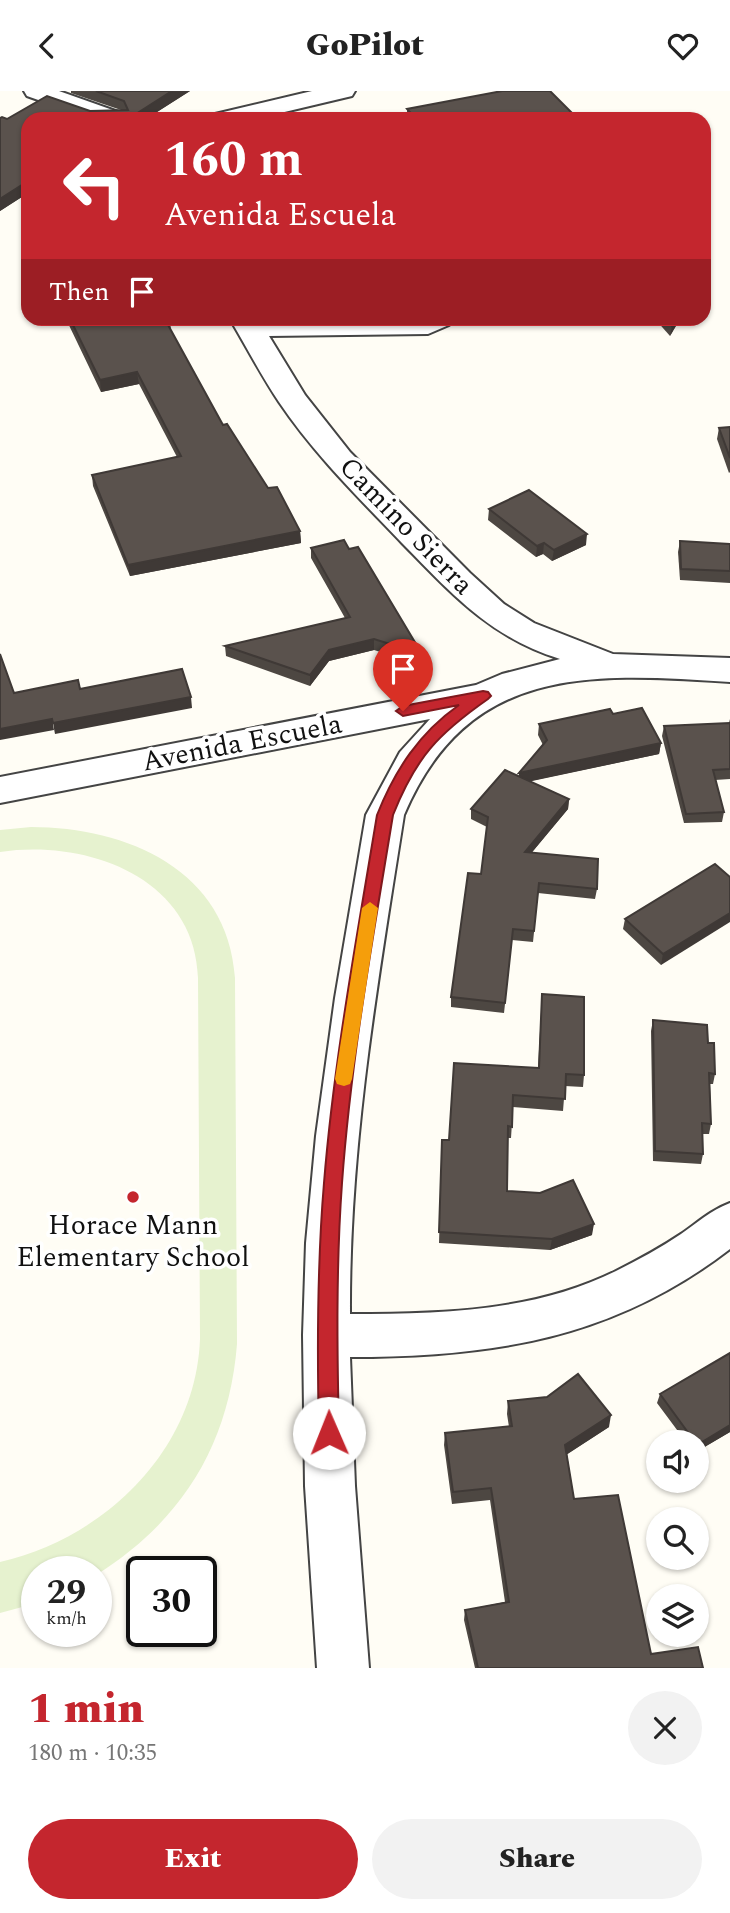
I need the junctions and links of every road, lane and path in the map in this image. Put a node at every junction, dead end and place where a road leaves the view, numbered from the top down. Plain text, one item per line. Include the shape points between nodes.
1 (36, 91) edge
2 (343, 91) edge
3 (95, 112) edge
4 (254, 112) edge
5 (249, 326) edge
6 (623, 664) junction
7 (730, 670) edge
8 (483, 696) junction
9 (0, 790) edge
10 (730, 1223) edge
11 (327, 1335) junction
12 (343, 1668) edge

1 - 3 street
2 - 4 street
5 - 6 street, Camino Sierra via 292,399 339,459 492,612 561,648
6 - 7 street, Avenida Escuela
6 - 8 street, Avenida Escuela via 545,672
8 - 9 street, Avenida Escuela
8 - 11 street via 449,719 420,748 398,782 385,815 344,1073 332,1184
10 - 11 street via 696,1251 635,1286 574,1310 509,1326 440,1334
11 - 12 street via 331,1531

